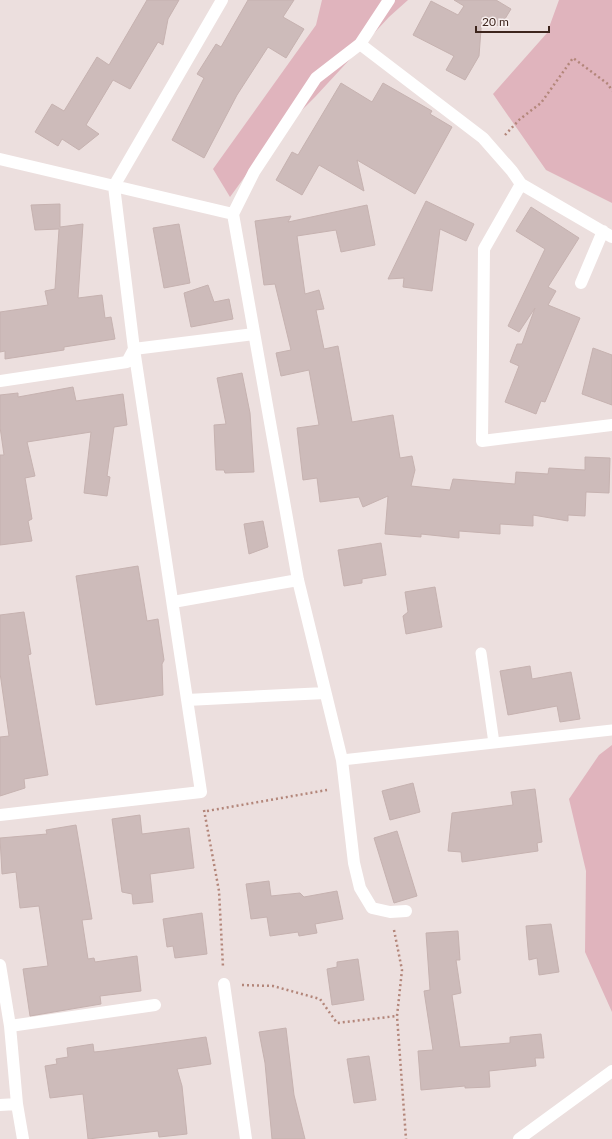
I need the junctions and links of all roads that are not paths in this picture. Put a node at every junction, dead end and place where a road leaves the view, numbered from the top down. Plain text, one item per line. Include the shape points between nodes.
1 (222, 0) edge
2 (389, 0) edge
3 (360, 44) junction
4 (0, 159) edge
5 (521, 184) junction
6 (114, 186) junction
7 (233, 214) junction
8 (607, 234) edge
9 (581, 283) dead end
10 (254, 334) junction
11 (134, 349) junction
12 (0, 381) edge
13 (612, 425) edge
14 (298, 580) junction
15 (173, 602) junction
16 (481, 653) dead end
17 (325, 693) junction
18 (187, 700) junction
19 (612, 730) edge
20 (494, 743) junction
21 (342, 760) junction
22 (0, 816) edge
23 (406, 911) dead end
24 (0, 965) edge
25 (224, 984) road end
26 (155, 1004) dead end
27 (10, 1026) junction
28 (612, 1071) edge
29 (17, 1104) junction
30 (0, 1105) edge
31 (23, 1139) edge
32 (246, 1139) edge
33 (519, 1139) edge

1 - 6 street
2 - 3 street
3 - 5 street via 483,138
3 - 7 street via 316,78 254,172
4 - 6 street
5 - 8 street
5 - 13 street via 484,249 482,441
6 - 7 street
6 - 11 street
7 - 10 street
8 - 9 street
10 - 11 street
10 - 14 street
11 - 12 street via 127,362
11 - 15 street
14 - 15 street
14 - 17 street
15 - 18 street
16 - 20 lane
17 - 18 street
17 - 21 street
18 - 22 street via 201,792
19 - 20 lane
20 - 21 lane
21 - 23 street via 354,863 360,888 372,908 390,912
24 - 27 street
25 - 32 street
26 - 27 street
27 - 29 street
28 - 33 street
29 - 30 street
29 - 31 street

